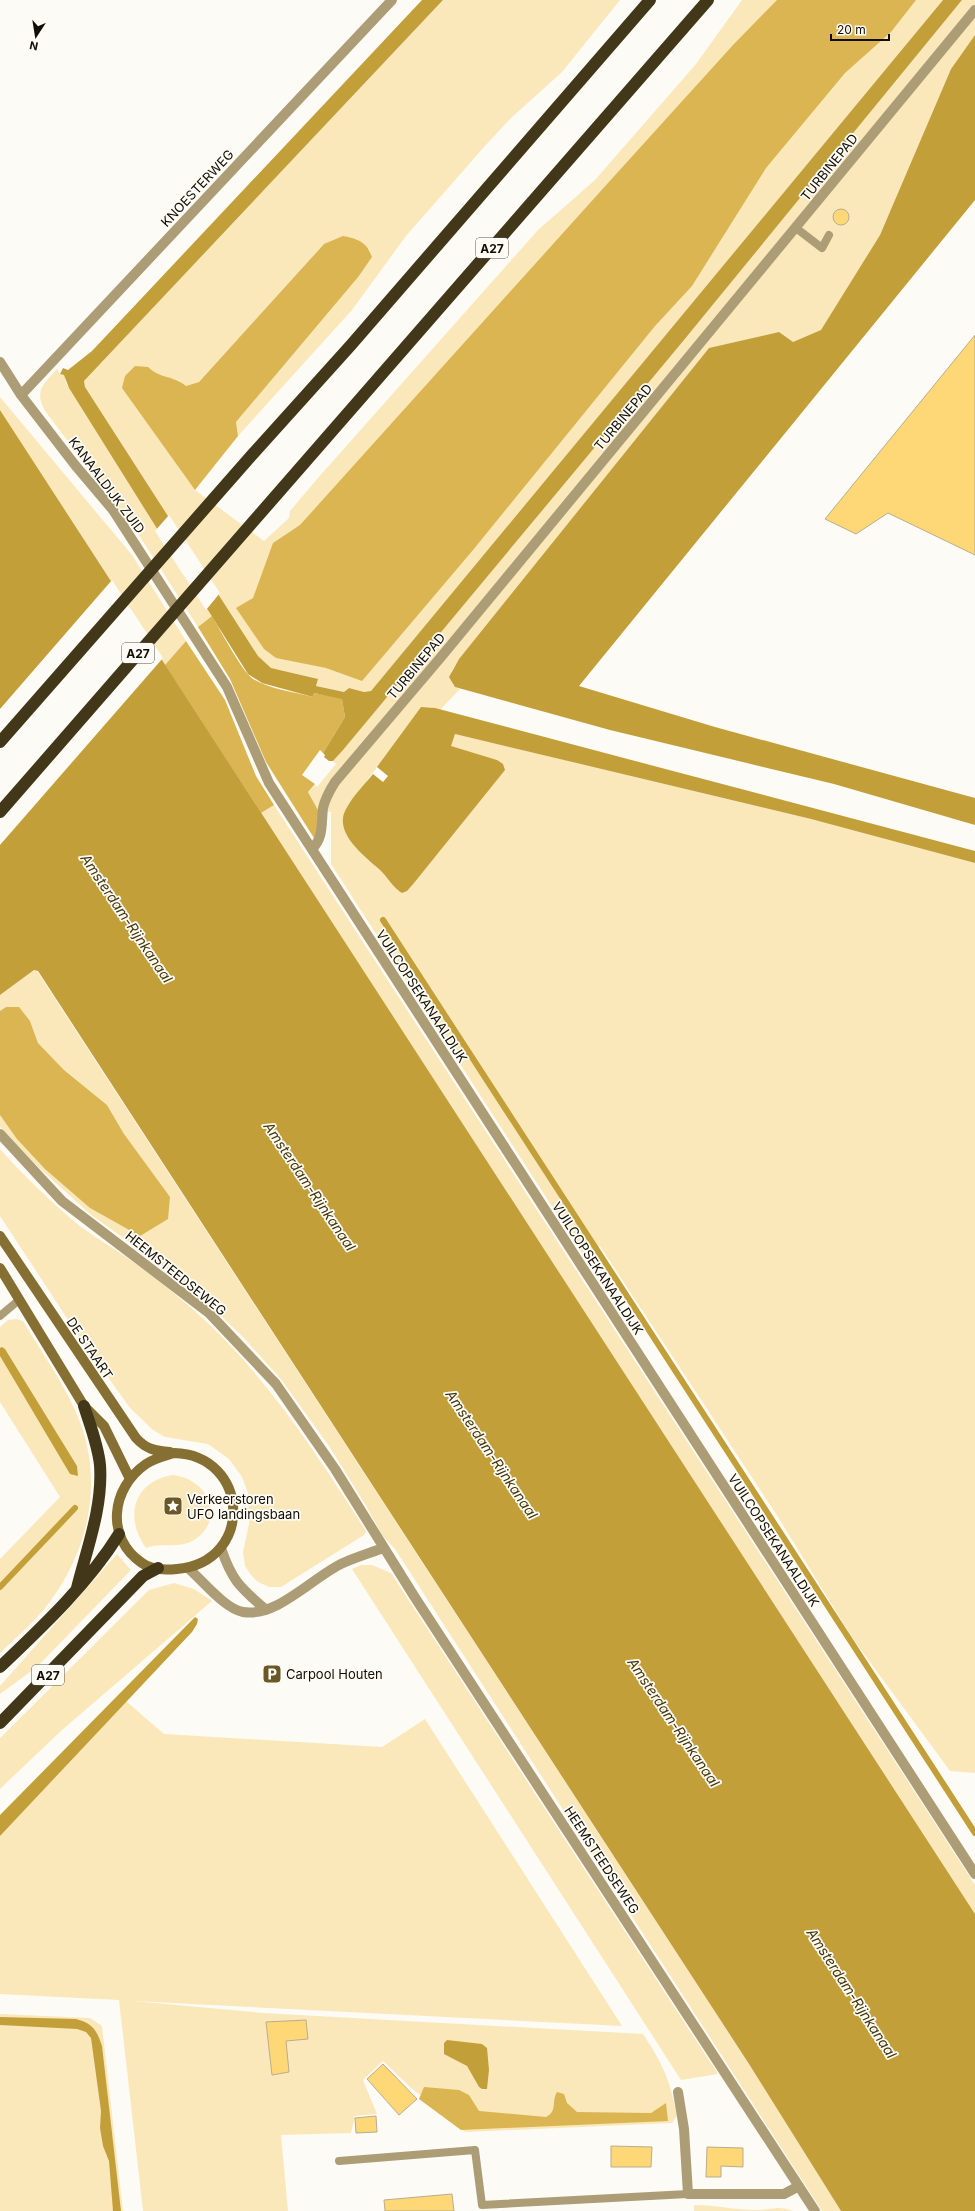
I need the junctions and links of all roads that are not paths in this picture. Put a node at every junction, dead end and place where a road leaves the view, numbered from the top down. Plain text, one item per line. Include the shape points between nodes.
1 (392, 0) edge
2 (650, 0) edge
3 (708, 0) edge
4 (975, 10) edge
5 (796, 228) junction
6 (829, 235) dead end
7 (0, 362) edge
8 (21, 395) junction
9 (214, 668) joint
10 (0, 742) edge
11 (0, 812) edge
12 (312, 849) junction
13 (0, 1134) edge
14 (0, 1236) edge
15 (0, 1268) edge
16 (19, 1300) junction
17 (0, 1316) edge
18 (84, 1406) junction
19 (174, 1453) junction
20 (130, 1479) junction
21 (119, 1534) junction
22 (221, 1548) junction
23 (383, 1548) junction
24 (158, 1568) junction
25 (188, 1568) junction
26 (77, 1588) junction
27 (266, 1610) junction
28 (0, 1667) edge
29 (0, 1723) edge
30 (975, 1874) edge
31 (678, 2092) dead end
32 (339, 2161) dead end
33 (799, 2186) junction
34 (688, 2194) junction
35 (815, 2211) edge

1 - 8 street, KNOESTERWEG
2 - 10 highway via 356,339
3 - 11 highway, A27
4 - 5 street, TURBINEPAD
5 - 6 lane via 822,248
5 - 12 street, TURBINEPAD via 335,782 327,794 323,808 318,843
7 - 8 street, KANAALDIJK ZUID
8 - 9 street, KANAALDIJK ZUID via 113,510
9 - 12 street, VUILCOPSEKANAALDIJK via 238,710 269,784
12 - 30 street, VUILCOPSEKANAALDIJK
13 - 23 street, HEEMSTEEDSEWEG via 62,1201 209,1313 276,1384 335,1469
14 - 19 main road, DE STAART via 136,1438 153,1450
15 - 16 main road
16 - 17 lane
16 - 18 main road
18 - 20 main road via 104,1426
18 - 26 highway via 100,1464 99,1500
19 - 20 main road via 147,1464
19 - 22 main road via 196,1456 207,1462 227,1484 235,1511 228,1537
20 - 21 main road via 117,1504
21 - 24 main road via 129,1553 145,1565
21 - 26 highway via 98,1565
22 - 25 main road via 211,1557
22 - 27 street via 237,1584
23 - 27 street via 342,1563
23 - 33 street, HEEMSTEEDSEWEG
24 - 25 main road
24 - 29 highway, A27 via 143,1576
25 - 27 street via 224,1602 242,1612
26 - 28 highway via 36,1633
31 - 34 street via 684,2130
32 - 34 lane via 475,2150 482,2205
33 - 34 street via 784,2194
33 - 35 street, HEEMSTEEDSEWEG

